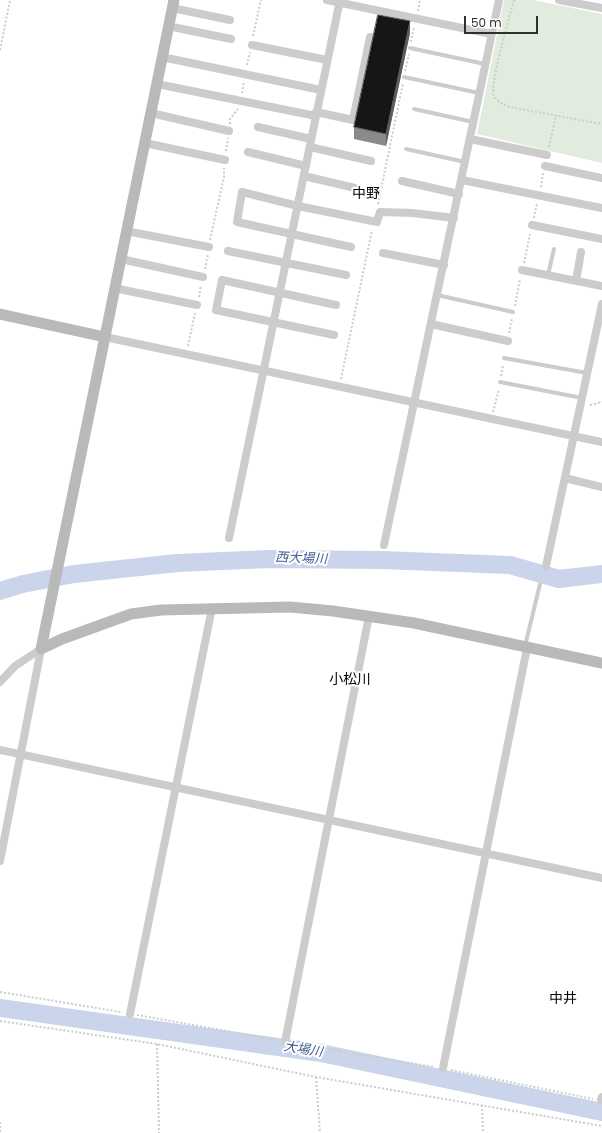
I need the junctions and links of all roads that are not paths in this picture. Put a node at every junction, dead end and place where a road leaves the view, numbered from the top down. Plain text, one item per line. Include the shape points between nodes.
1 (327, 0) edge
2 (499, 0) edge
3 (559, 0) edge
4 (340, 1) edge
5 (173, 4) edge
6 (602, 8) edge
7 (230, 20) dead end
8 (168, 26) junction
9 (492, 34) junction
10 (370, 37) dead end
11 (231, 39) dead end
12 (252, 45) road end
13 (410, 48) road end
14 (162, 57) junction
15 (327, 60) junction
16 (485, 64) junction
17 (404, 76) road end
18 (157, 84) junction
19 (321, 90) junction
20 (479, 93) junction
21 (414, 108) dead end
22 (151, 113) junction
23 (316, 114) junction
24 (473, 122) junction
25 (258, 127) dead end
26 (229, 131) road end
27 (311, 139) junction
28 (470, 139) junction
29 (145, 143) junction
30 (310, 147) junction
31 (406, 149) dead end
32 (248, 152) dead end
33 (547, 155) dead end
34 (225, 160) road end
35 (371, 161) dead end
36 (465, 162) junction
37 (306, 166) junction
38 (545, 166) dead end
39 (304, 176) junction
40 (602, 178) edge
41 (462, 180) junction
42 (402, 181) dead end
43 (354, 188) dead end
44 (459, 194) junction
45 (298, 206) junction
46 (602, 208) edge
47 (454, 218) junction
48 (532, 226) dead end
49 (126, 231) junction
50 (292, 234) junction
51 (602, 239) edge
52 (209, 247) road end
53 (351, 247) dead end
54 (554, 249) dead end
55 (228, 251) dead end
56 (581, 252) dead end
57 (383, 253) dead end
58 (121, 259) junction
59 (285, 264) junction
60 (444, 264) junction
61 (522, 270) dead end
62 (346, 275) dead end
63 (548, 275) junction
64 (203, 277) road end
65 (576, 281) junction
66 (602, 286) edge
67 (114, 288) junction
68 (280, 293) junction
69 (437, 295) junction
70 (336, 304) dead end
71 (602, 304) edge
72 (197, 305) road end
73 (513, 312) dead end
74 (0, 314) edge
75 (273, 323) junction
76 (431, 324) junction
77 (334, 335) dead end
78 (105, 337) junction
79 (508, 341) dead end
80 (504, 358) dead end
81 (263, 371) junction
82 (587, 373) junction
83 (500, 382) dead end
84 (582, 398) junction
85 (414, 402) junction
86 (574, 436) junction
87 (602, 442) edge
88 (565, 478) junction
89 (602, 487) edge
90 (228, 538) dead end
91 (384, 545) dead end
92 (546, 566) dead end
93 (540, 584) dead end
94 (212, 608) junction
95 (369, 616) junction
96 (526, 648) junction
97 (41, 649) junction
98 (602, 663) edge
99 (0, 682) edge
100 (0, 750) edge
101 (21, 754) junction
102 (176, 787) junction
103 (329, 821) junction
104 (485, 853) junction
105 (0, 861) edge
106 (602, 878) edge
107 (130, 1014) road end
108 (285, 1042) road end
109 (443, 1068) road end

1 - 4 street
2 - 9 street
3 - 6 street
4 - 9 street
4 - 15 street
5 - 7 street
5 - 8 street
8 - 11 street
8 - 14 street
9 - 16 street
10 - 23 street via 353,120
12 - 15 street
13 - 16 lane
14 - 18 street
14 - 19 street
15 - 19 street
16 - 20 street
17 - 20 lane
18 - 22 street
18 - 23 street
19 - 23 street
20 - 24 street
21 - 24 lane
22 - 26 street
22 - 29 street
23 - 27 street
24 - 28 street
25 - 27 street
27 - 30 street
28 - 33 street
28 - 36 street
29 - 34 street
29 - 49 street
30 - 35 street
30 - 37 street
31 - 36 lane
32 - 37 street
36 - 41 street
37 - 39 street
38 - 40 street
39 - 43 street
39 - 45 street
41 - 44 street
41 - 46 street
42 - 44 street
44 - 47 street
45 - 47 street via 377,222 380,212
45 - 50 street
45 - 50 street via 242,192 237,222
47 - 60 street
48 - 51 street
49 - 52 street
49 - 58 street
50 - 53 street
50 - 59 street
54 - 63 lane
55 - 59 street
56 - 65 street
57 - 60 street
58 - 64 street
58 - 67 street
59 - 62 street
59 - 68 street
60 - 69 street
61 - 63 street
63 - 65 street
65 - 66 street
67 - 72 street
67 - 78 street
68 - 70 street
68 - 75 street
68 - 75 street via 222,280 216,310
69 - 73 lane
69 - 76 street
71 - 82 street
74 - 78 street
75 - 77 street
75 - 81 street
76 - 79 street
76 - 85 street
78 - 81 street
78 - 97 street
80 - 82 lane
81 - 85 street
81 - 90 street
82 - 84 street
83 - 84 lane
84 - 86 street
85 - 86 street
85 - 91 street
86 - 87 street
86 - 88 street
88 - 89 street
88 - 92 street
93 - 96 lane
94 - 95 street via 290,607
94 - 97 street via 131,614
94 - 102 street
95 - 96 street via 414,623
95 - 103 street
96 - 98 street
96 - 104 street
97 - 99 street via 15,666
97 - 101 street
100 - 101 street
101 - 102 street
101 - 105 street
102 - 103 street
102 - 107 street
103 - 104 street
103 - 108 street
104 - 106 street
104 - 109 street

